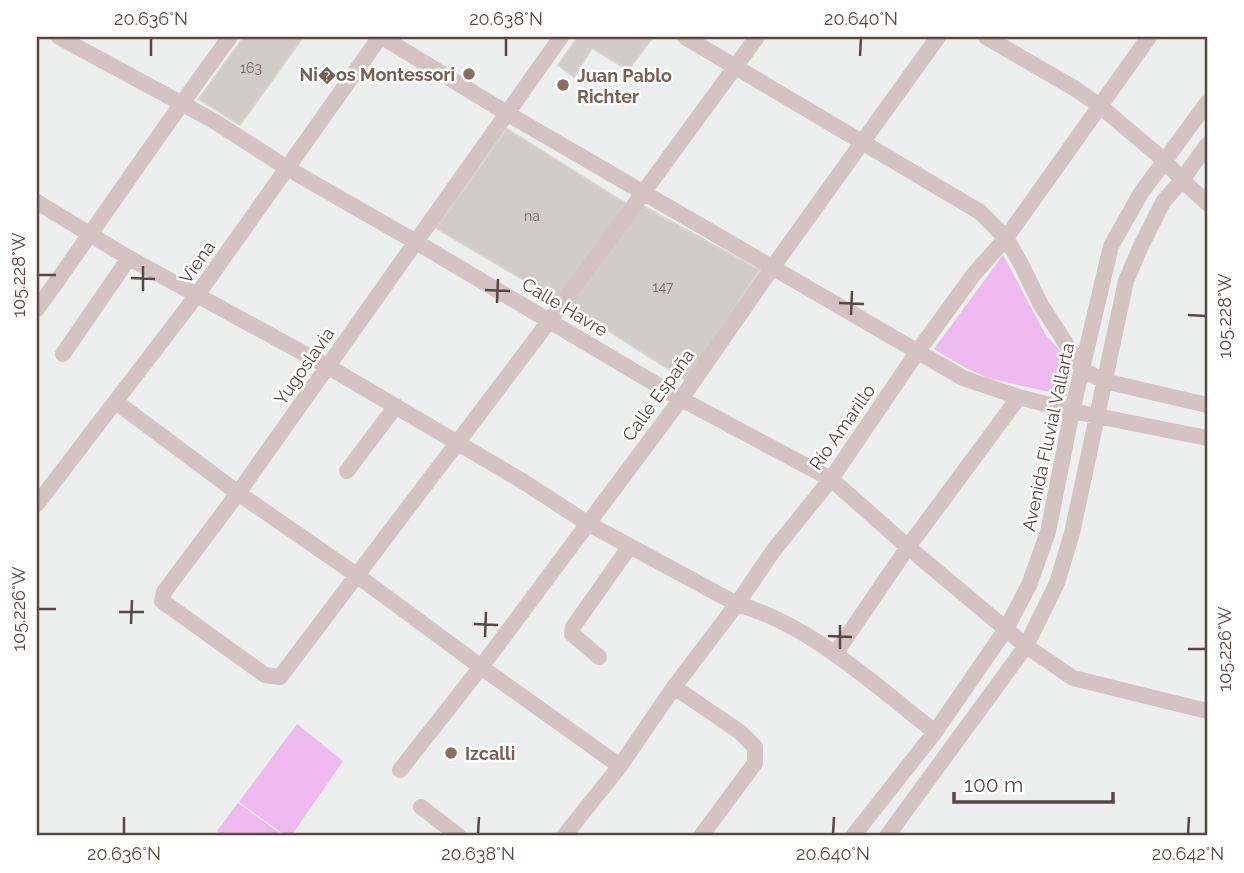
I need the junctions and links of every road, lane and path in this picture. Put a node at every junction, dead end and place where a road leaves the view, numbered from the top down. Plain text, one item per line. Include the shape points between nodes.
1 (59, 37) edge
2 (230, 37) edge
3 (381, 37) edge
4 (561, 37) edge
5 (685, 37) edge
6 (757, 37) edge
7 (938, 37) edge
8 (986, 37) edge
9 (1149, 37) edge
10 (83, 42) edge
11 (735, 68) junction
12 (1207, 103) edge
13 (181, 104) junction
14 (1100, 106) junction
15 (508, 114) junction
16 (862, 142) junction
17 (1207, 145) edge
18 (1165, 161) junction
19 (286, 168) junction
20 (1182, 180) junction
21 (644, 192) junction
22 (37, 202) edge
23 (1207, 203) edge
24 (90, 235) junction
25 (1006, 238) junction
26 (416, 242) junction
27 (129, 258) junction
28 (772, 268) junction
29 (197, 295) junction
30 (37, 309) edge
31 (550, 320) junction
32 (918, 351) junction
33 (63, 354) dead end
34 (327, 366) junction
35 (1083, 370) junction
36 (1104, 382) junction
37 (1019, 397) junction
38 (681, 399) junction
39 (116, 402) junction
40 (1207, 405) edge
41 (396, 406) junction
42 (1072, 411) junction
43 (1098, 415) junction
44 (1207, 439) edge
45 (457, 444) junction
46 (347, 471) dead end
47 (831, 479) junction
48 (238, 494) junction
49 (37, 504) edge
50 (587, 523) junction
51 (630, 546) junction
52 (908, 547) junction
53 (358, 576) junction
54 (737, 604) junction
55 (1006, 628) junction
56 (1026, 646) junction
57 (835, 654) junction
58 (599, 657) dead end
59 (481, 667) junction
60 (674, 687) junction
61 (1207, 711) edge
62 (935, 732) junction
63 (620, 766) junction
64 (400, 770) dead end
65 (421, 807) dead end
66 (459, 836) edge
67 (564, 836) edge
68 (701, 836) edge
69 (853, 836) edge
70 (887, 836) edge

1 - 10 street, Calle Havre
2 - 13 street
3 - 15 street
3 - 19 street, Viena
4 - 15 street, Yugoslavia
5 - 11 street
6 - 11 street
7 - 16 street, Calle España
8 - 14 street
9 - 14 street, Río Amarillo
10 - 13 street, Calle Havre
11 - 16 street
11 - 21 street
12 - 18 street, Avenida Fluvial Vallarta
13 - 19 street, Calle Havre
13 - 24 street
14 - 18 street
14 - 25 street, Río Amarillo
15 - 21 street
15 - 26 street, Yugoslavia
16 - 25 street via 981,212
16 - 28 street, Calle España
17 - 20 street
18 - 20 street
18 - 35 street, Avenida Fluvial Vallarta via 1111,246
19 - 26 street, Calle Havre
19 - 29 street, Viena
20 - 23 street
20 - 36 street via 1163,202 1126,281
21 - 28 street
21 - 31 street
22 - 24 street
24 - 27 street
24 - 30 street
25 - 32 street, Río Amarillo
25 - 35 street via 1041,306
26 - 31 street, Calle Havre
26 - 34 street, Yugoslavia
27 - 29 street
27 - 33 street
28 - 32 street
28 - 38 street, Calle España
29 - 34 street
29 - 39 street, Viena
31 - 38 street, Calle Havre
31 - 45 street
32 - 37 street via 963,378
32 - 47 street, Río Amarillo
34 - 41 street
34 - 48 street, Yugoslavia
35 - 36 street
35 - 42 street, Avenida Fluvial Vallarta
36 - 40 street
36 - 43 street
37 - 42 street
37 - 52 street
38 - 47 street, Calle Havre
38 - 50 street, Calle España
39 - 48 street
39 - 49 street, Viena
41 - 45 street
41 - 46 street
42 - 43 street
42 - 55 street, Avenida Fluvial Vallarta via 1048,532 1029,585
43 - 44 street
43 - 56 street via 1057,583
45 - 50 street
45 - 53 street
47 - 52 street, Calle Havre
47 - 54 street, Río Amarillo
48 - 53 street
48 - 53 street, Yugoslavia via 164,592 163,601 265,675 280,677
50 - 51 street
50 - 59 street, Calle España
51 - 54 street
51 - 58 street via 573,627 572,634
52 - 55 street, Calle Havre
52 - 57 street
53 - 59 street
54 - 57 street via 790,626
54 - 60 street, Río Amarillo
55 - 56 street, Calle Havre
55 - 62 street, Avenida Fluvial Vallarta
56 - 61 street, Calle Havre via 1073,678
56 - 70 street
57 - 62 street
59 - 63 street
59 - 64 street, Calle España
60 - 63 street, Río Amarillo
60 - 68 street via 755,747 755,763
62 - 69 street, Avenida Fluvial Vallarta
63 - 67 street, Río Amarillo
65 - 66 street

